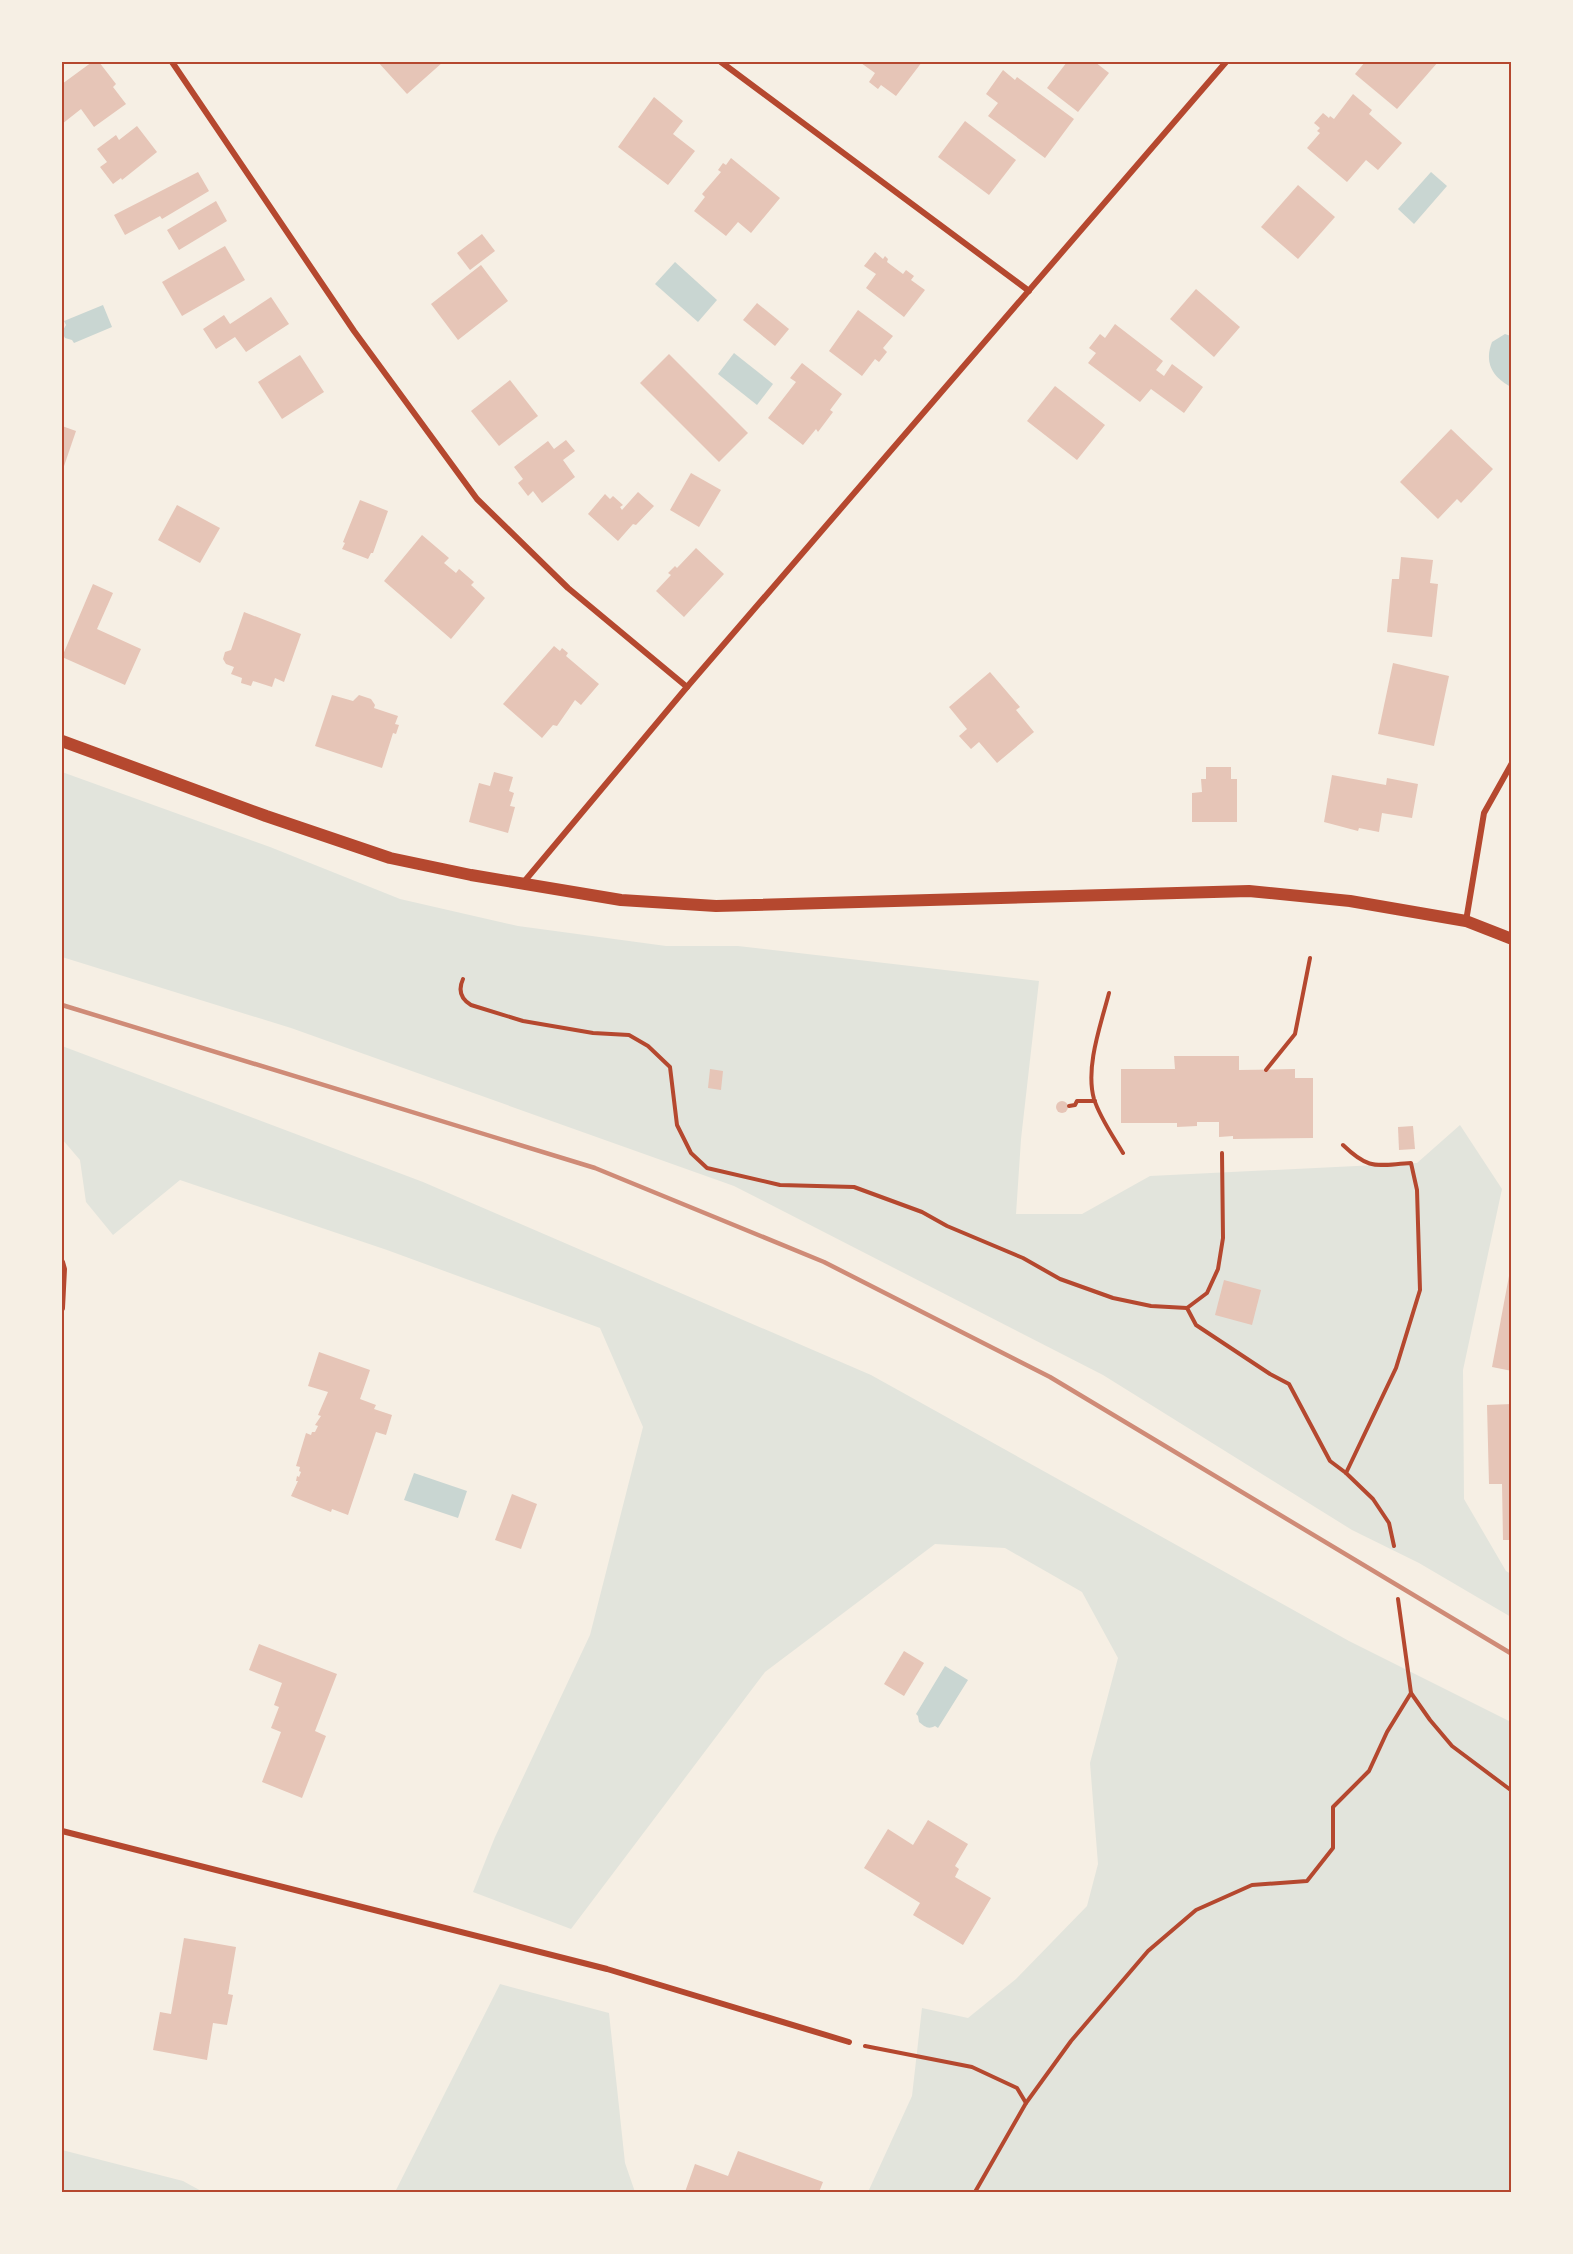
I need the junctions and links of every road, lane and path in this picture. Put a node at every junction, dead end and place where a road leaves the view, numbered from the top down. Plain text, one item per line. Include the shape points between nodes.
1 (172, 62) edge
2 (721, 62) edge
3 (1226, 62) edge
4 (1029, 291) junction
5 (687, 687) junction
6 (62, 741) edge
7 (1512, 762) edge
8 (522, 884) junction
9 (1466, 921) junction
10 (1512, 939) edge
11 (1310, 958) dead end
12 (463, 979) dead end
13 (1109, 993) dead end
14 (1266, 1070) dead end
15 (1095, 1101) junction
16 (1069, 1106) dead end
17 (1343, 1145) dead end
18 (1123, 1153) dead end
19 (1222, 1153) dead end
20 (62, 1262) edge
21 (62, 1308) edge
22 (1187, 1308) junction
23 (1347, 1473) junction
24 (1394, 1546) dead end
25 (1398, 1599) dead end
26 (1412, 1693) junction
27 (1512, 1791) edge
28 (62, 1831) edge
29 (849, 2042) joint
30 (1026, 2103) junction
31 (975, 2193) edge

1 - 5 street via 354,331 477,499 568,588
2 - 4 street
3 - 4 street
4 - 5 street
5 - 8 street
6 - 8 main road via 390,858
7 - 9 street via 1484,813
8 - 9 main road via 621,900 716,906 1249,891 1350,901
9 - 10 main road
11 - 14 path via 1295,1034
12 - 22 path via 461,994 471,1005 523,1021 629,1035 648,1046 669,1067 677,1125 691,1153 707,1168 780,1185 854,1187 922,1212 1060,1279 1113,1298
13 - 15 path via 1095,1045
15 - 16 path via 1077,1101
15 - 18 path
17 - 23 path via 1369,1166 1411,1163 1419,1219 1420,1290 1396,1368
19 - 22 path via 1223,1238 1218,1269 1207,1293
20 - 21 street
22 - 23 path via 1196,1326 1289,1384 1330,1461
23 - 24 path via 1389,1522
25 - 26 path
26 - 27 path via 1452,1746
26 - 30 path via 1369,1771 1333,1807 1334,1848 1307,1881 1252,1885 1196,1910 1148,1951 1071,2041
28 - 29 street via 607,1969
29 - 30 path via 972,2067 1017,2088
30 - 31 path

